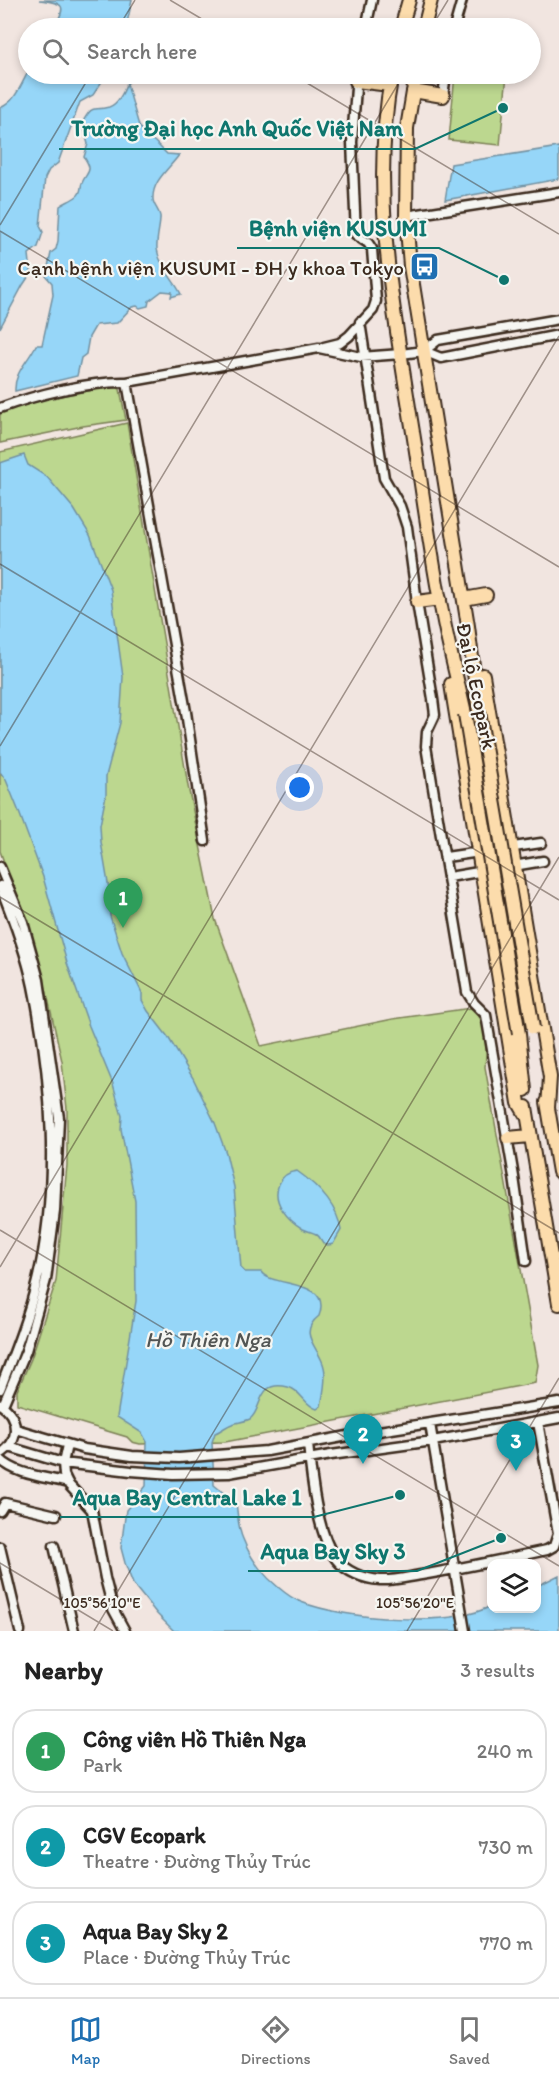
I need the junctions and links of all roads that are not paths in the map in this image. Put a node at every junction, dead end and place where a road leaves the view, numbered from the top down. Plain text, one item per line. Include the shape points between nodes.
1 (372, 0) edge
2 (409, 0) edge
3 (431, 0) edge
4 (462, 0) edge
5 (368, 18) edge
6 (404, 18) edge
7 (426, 18) edge
8 (457, 18) edge
9 (356, 84) edge
10 (390, 84) edge
11 (414, 84) edge
12 (445, 84) edge
13 (413, 91) junction
14 (443, 96) joint
15 (559, 192) edge
16 (406, 216) junction
17 (559, 320) edge
18 (360, 322) junction
19 (559, 334) edge
20 (319, 348) junction
21 (424, 351) junction
22 (401, 354) junction
23 (366, 357) junction
24 (127, 382) junction
25 (0, 408) edge
26 (486, 595) dead end
27 (440, 599) junction
28 (464, 599) junction
29 (417, 602) junction
30 (443, 617) junction
31 (468, 626) junction
32 (205, 841) dead end
33 (541, 843) dead end
34 (511, 847) junction
35 (479, 852) junction
36 (446, 857) junction
37 (543, 861) dead end
38 (514, 866) junction
39 (0, 867) edge
40 (482, 871) junction
41 (449, 877) junction
42 (0, 886) edge
43 (39, 998) junction
44 (548, 1108) junction
45 (526, 1115) junction
46 (556, 1133) edge
47 (530, 1136) junction
48 (508, 1138) junction
49 (559, 1172) edge
50 (526, 1261) dead end
51 (559, 1304) edge
52 (32, 1312) junction
53 (0, 1389) edge
54 (559, 1403) edge
55 (1, 1405) edge
56 (559, 1418) edge
57 (538, 1422) junction
58 (430, 1424) junction
59 (16, 1429) junction
60 (433, 1441) junction
61 (308, 1444) junction
62 (67, 1445) junction
63 (9, 1447) junction
64 (0, 1454) edge
65 (0, 1459) edge
66 (310, 1459) junction
67 (63, 1463) junction
68 (68, 1483) junction
69 (0, 1510) edge
70 (56, 1515) dead end
71 (54, 1546) dead end
72 (0, 1547) edge
73 (455, 1569) junction
74 (20, 1631) edge
75 (74, 1631) edge
76 (124, 1631) edge
77 (465, 1631) edge

1 - 5 street
2 - 6 highway
3 - 7 highway
4 - 8 street
9 - 18 street via 352,142 356,235 372,249 376,301
10 - 22 highway, Đại lộ Ecopark via 383,156 383,216
11 - 13 highway, Đại lộ Ecopark
12 - 14 street
13 - 14 highway
13 - 16 highway, Đại lộ Ecopark via 407,128
15 - 16 street
16 - 21 highway, Đại lộ Ecopark
17 - 21 street via 438,340
18 - 20 street via 340,343
18 - 23 street
19 - 21 street via 441,358
20 - 23 street
20 - 24 street
21 - 22 street
21 - 28 highway, Đại lộ Ecopark
22 - 23 street
22 - 27 highway, Đại lộ Ecopark
23 - 29 street via 384,478 407,527
24 - 25 street via 57,392
24 - 32 street
26 - 28 highway
27 - 29 highway
27 - 30 highway, Đại lộ Ecopark
28 - 31 highway, Đại lộ Ecopark
29 - 36 street via 435,715 426,746
30 - 35 highway via 444,647
30 - 45 highway, Đại lộ Ecopark, bridge via 465,714 519,1034
31 - 34 highway via 477,644
31 - 44 highway, Đại lộ Ecopark, bridge via 479,712
33 - 34 street
34 - 35 street
34 - 38 highway
35 - 36 street
35 - 40 highway
36 - 41 street
37 - 38 street
38 - 40 street
38 - 44 highway via 550,1077
39 - 43 street via 23,922
40 - 41 street
40 - 45 highway via 519,1103
41 - 48 street via 467,992 486,1015
42 - 43 street
43 - 52 street via 59,1118 46,1280
44 - 46 highway, Đại lộ Ecopark
45 - 47 highway, Đại lộ Ecopark
46 - 49 highway, Đại lộ Ecopark
47 - 48 highway
47 - 51 highway, Đại lộ Ecopark
48 - 50 street
52 - 53 street
52 - 55 street via 26,1351
54 - 58 street
55 - 59 street via 9,1412
56 - 57 street
57 - 60 street
57 - 73 street via 558,1534 554,1546
58 - 60 street
58 - 61 street
59 - 62 street
59 - 63 street
60 - 66 street
60 - 73 street
61 - 62 street via 179,1458 132,1456
61 - 66 street
62 - 67 street
63 - 64 street
63 - 67 street
65 - 68 street via 16,1469
66 - 67 street via 229,1473 173,1474
66 - 73 street via 327,1545 353,1573 383,1581
67 - 68 street
68 - 76 street via 92,1510 113,1609
69 - 70 street via 5,1503
71 - 75 street
72 - 74 street
73 - 77 street

